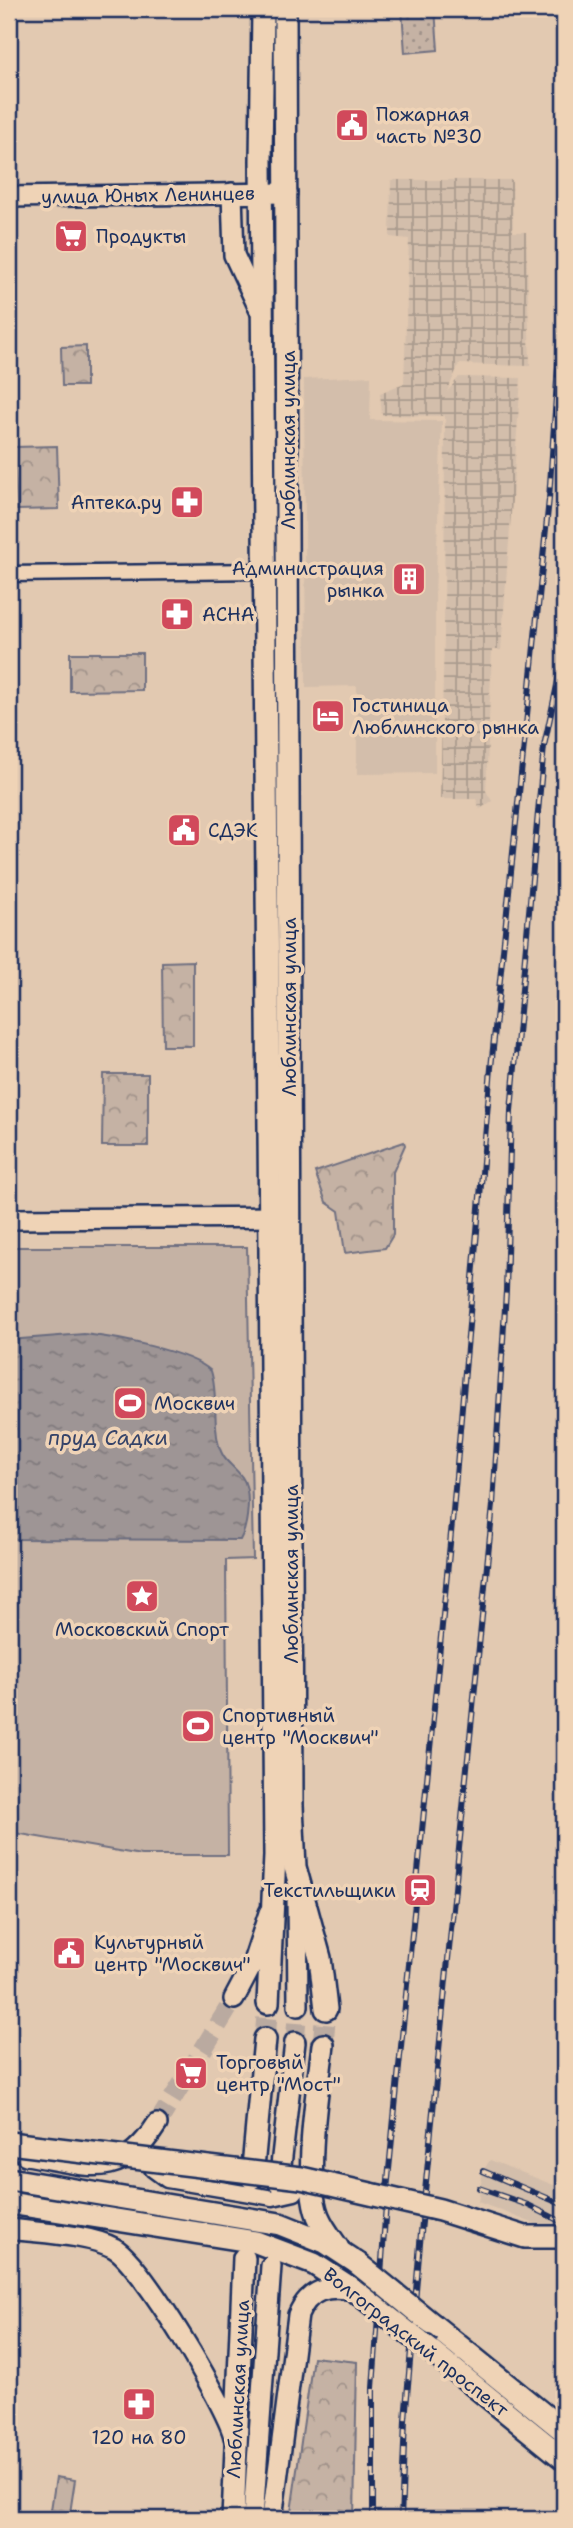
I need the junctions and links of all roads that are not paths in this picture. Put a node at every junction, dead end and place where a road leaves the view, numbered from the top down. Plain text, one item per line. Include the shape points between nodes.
1 (263, 9) edge
2 (285, 9) edge
3 (232, 193) junction
4 (262, 193) junction
5 (287, 193) junction
6 (9, 197) edge
7 (263, 317) junction
8 (264, 571) junction
9 (9, 573) edge
10 (280, 1217) junction
11 (9, 1219) edge
12 (295, 1867) junction
13 (274, 1898) junction
14 (234, 1999) tunnel mouth
15 (268, 2003) tunnel mouth
16 (298, 2006) tunnel mouth
17 (326, 2009) tunnel mouth
18 (265, 2039) tunnel mouth
19 (295, 2042) tunnel mouth
20 (323, 2045) tunnel mouth
21 (154, 2129) joint
22 (9, 2143) edge
23 (9, 2152) edge
24 (312, 2165) junction
25 (252, 2178) dead end
26 (9, 2179) edge
27 (279, 2183) tunnel mouth
28 (12, 2204) edge
29 (9, 2229) edge
30 (564, 2237) edge
31 (339, 2250) junction
32 (244, 2258) dead end
33 (271, 2266) tunnel mouth
34 (354, 2290) junction
35 (514, 2418) junction
36 (564, 2431) edge
37 (236, 2445) junction
38 (564, 2459) edge
39 (564, 2473) edge
40 (233, 2519) edge
41 (253, 2519) edge
42 (272, 2519) edge

1 - 4 main road, Люблинская улица
2 - 5 main road, Люблинская улица
3 - 4 main road, улица Юных Ленинцев
3 - 6 main road, улица Юных Ленинцев
3 - 7 main road via 234,255
4 - 5 main road, улица Юных Ленинцев
4 - 7 main road, Люблинская улица
5 - 10 main road, Люблинская улица
7 - 8 main road, Люблинская улица
8 - 9 street
8 - 10 main road, Люблинская улица
10 - 11 main road
10 - 12 main road, Люблинская улица
10 - 13 main road, Люблинская улица
12 - 16 main road, Люблинская улица
12 - 17 main road via 320,1958
13 - 14 main road via 252,1965
13 - 15 main road, Люблинская улица
18 - 25 main road
19 - 27 main road
20 - 24 main road
21 - 23 main road via 126,2161 112,2165
21 - 24 street via 148,2149 152,2169 177,2183 282,2198 303,2186
22 - 30 main road, bridge via 301,2178 440,2210 525,2237
24 - 31 main road via 316,2209
26 - 31 main road, Волгоградский проспект via 280,2224
28 - 34 main road, Волгоградский проспект via 256,2242 314,2264
29 - 37 main road via 99,2242 131,2260 219,2396
31 - 36 main road, Волгоградский проспект, bridge
32 - 37 main road, Люблинская улица
33 - 41 main road, Люблинская улица
34 - 35 main road, Волгоградский проспект, bridge
34 - 42 main road via 329,2287 317,2291 298,2315
35 - 38 main road, Волгоградский проспект
35 - 39 main road
37 - 40 main road, Люблинская улица

